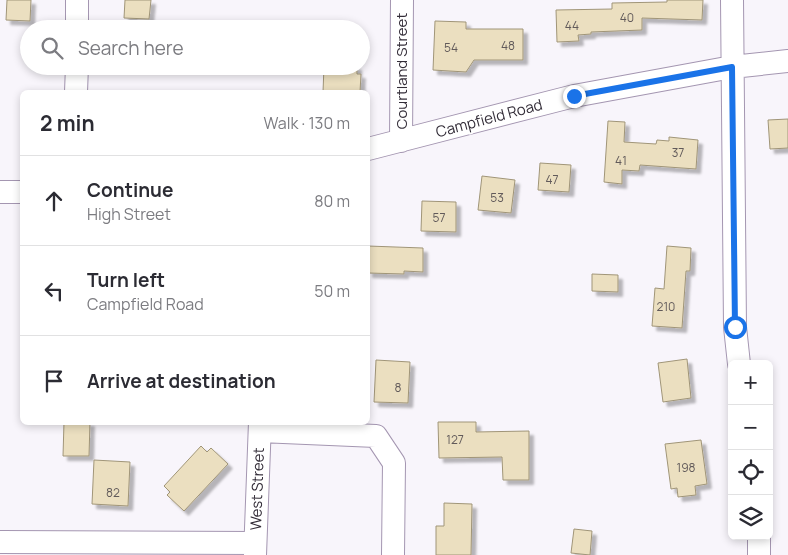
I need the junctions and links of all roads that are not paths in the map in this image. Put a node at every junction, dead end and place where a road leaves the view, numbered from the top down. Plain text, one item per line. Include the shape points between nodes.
1 (77, 0) edge
2 (402, 0) edge
3 (732, 0) edge
4 (77, 20) edge
5 (788, 61) edge
6 (732, 67) junction
7 (76, 75) edge
8 (76, 90) edge
9 (401, 142) junction
10 (370, 149) edge
11 (0, 192) edge
12 (20, 192) edge
13 (739, 360) edge
14 (260, 427) edge
15 (759, 540) edge
16 (0, 542) edge
17 (255, 549) edge
18 (393, 555) edge
19 (759, 555) edge

1 - 4 street
2 - 9 street, Courtland Street
3 - 6 street
5 - 6 street, Campfield Road
6 - 9 street, Campfield Road via 574,96
6 - 13 street via 735,327
7 - 8 street
9 - 10 street, Campfield Road
11 - 12 street
14 - 17 street, West Street
14 - 18 street via 376,436 394,462
15 - 19 street
16 - 17 street

